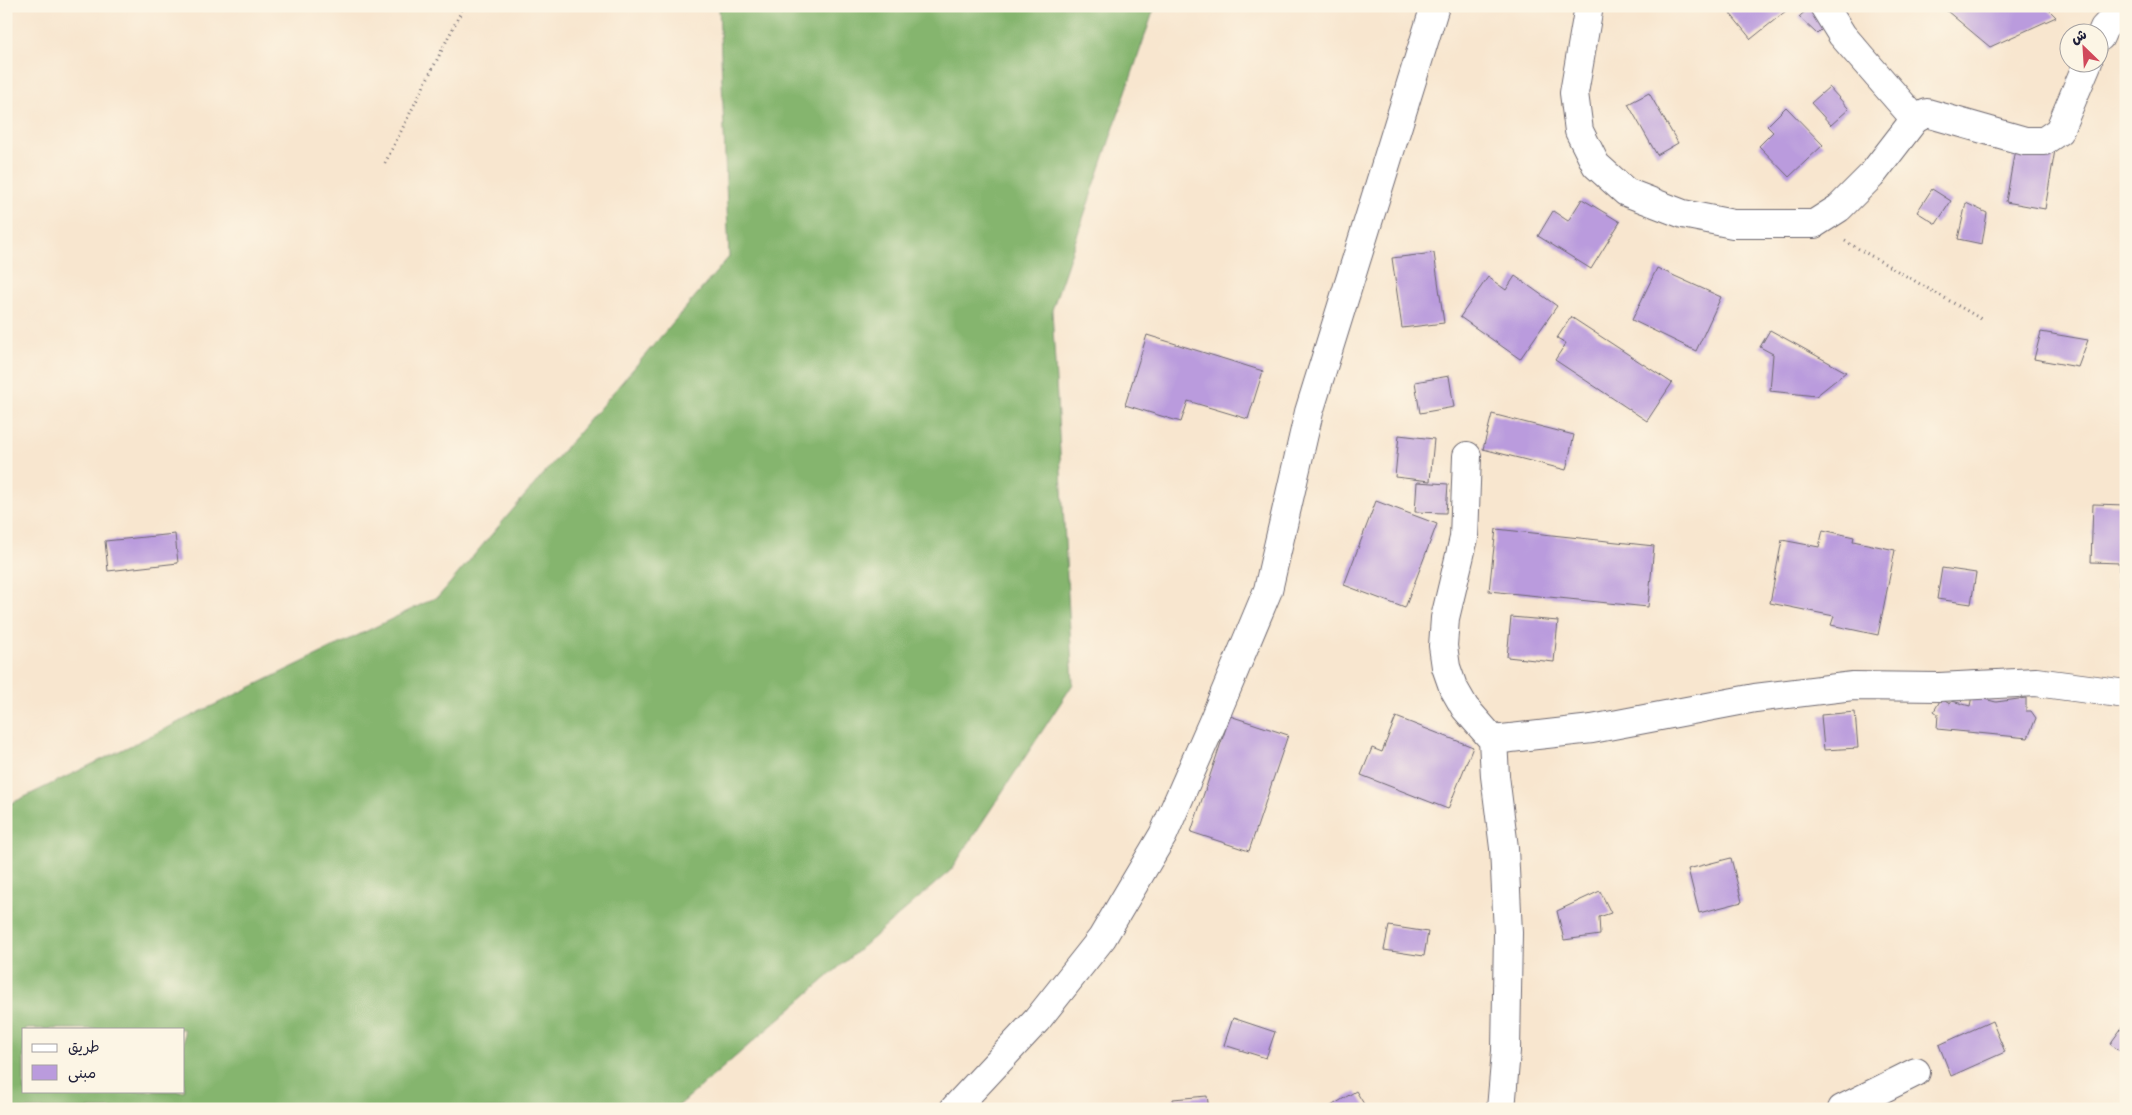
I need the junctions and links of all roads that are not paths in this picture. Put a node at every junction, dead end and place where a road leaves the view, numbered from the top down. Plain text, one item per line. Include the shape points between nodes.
1 (1435, 6) edge
2 (1589, 6) edge
3 (1824, 6) edge
4 (2125, 6) edge
5 (2110, 22) edge
6 (2084, 72) edge
7 (1914, 119) junction
8 (1467, 456) dead end
9 (2126, 694) edge
10 (1493, 740) junction
11 (1916, 1072) dead end
12 (1502, 1108) edge
13 (954, 1109) edge
14 (1842, 1109) edge

1 - 13 street via 1309,412 1268,590 1214,720 1163,835 1102,938 1037,1020
2 - 7 street via 1574,93 1579,130 1596,165 1626,192 1683,214 1733,224 1814,224 1839,208 1871,176
3 - 7 street via 1842,35
4 - 5 street
6 - 7 street via 2059,131 2044,141 2025,141 1928,113
8 - 10 street via 1464,538 1445,618 1443,646 1453,687 1465,708
9 - 10 street via 2036,682 1939,687 1854,686 1755,698 1592,729
10 - 12 street via 1504,848 1508,933
11 - 14 street

